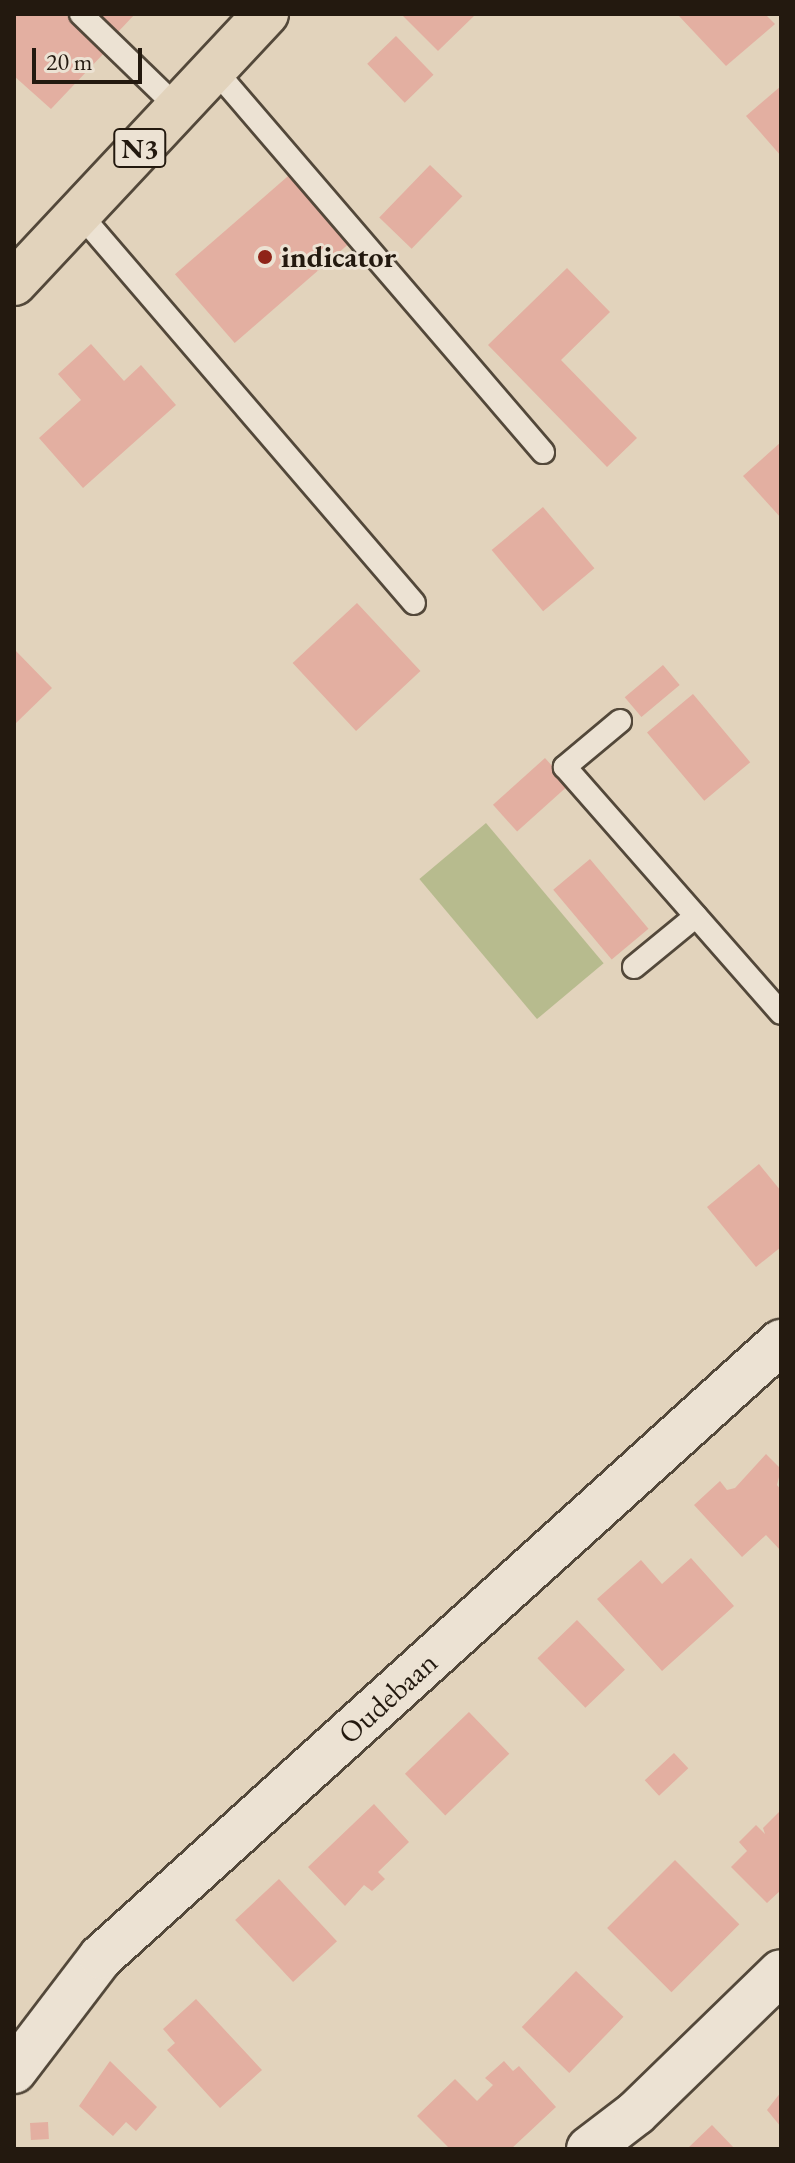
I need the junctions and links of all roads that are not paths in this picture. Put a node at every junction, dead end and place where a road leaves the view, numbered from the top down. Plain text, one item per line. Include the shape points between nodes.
1 (81, 14) edge
2 (266, 14) edge
3 (214, 69) junction
4 (178, 108) junction
5 (79, 213) junction
6 (14, 283) edge
7 (543, 452) dead end
8 (414, 603) dead end
9 (620, 721) dead end
10 (696, 916) junction
11 (634, 967) dead end
12 (781, 1013) edge
13 (781, 1342) edge
14 (781, 1972) edge
15 (14, 2071) edge
16 (589, 2149) edge

1 - 4 lane
2 - 3 main road, N3
3 - 4 main road, N3
3 - 7 lane
4 - 5 main road, N3
5 - 6 main road, N3
5 - 8 lane
9 - 10 lane via 565,767
10 - 11 lane
10 - 12 lane
13 - 15 street, Oudebaan via 101,1957
14 - 16 street via 636,2113

